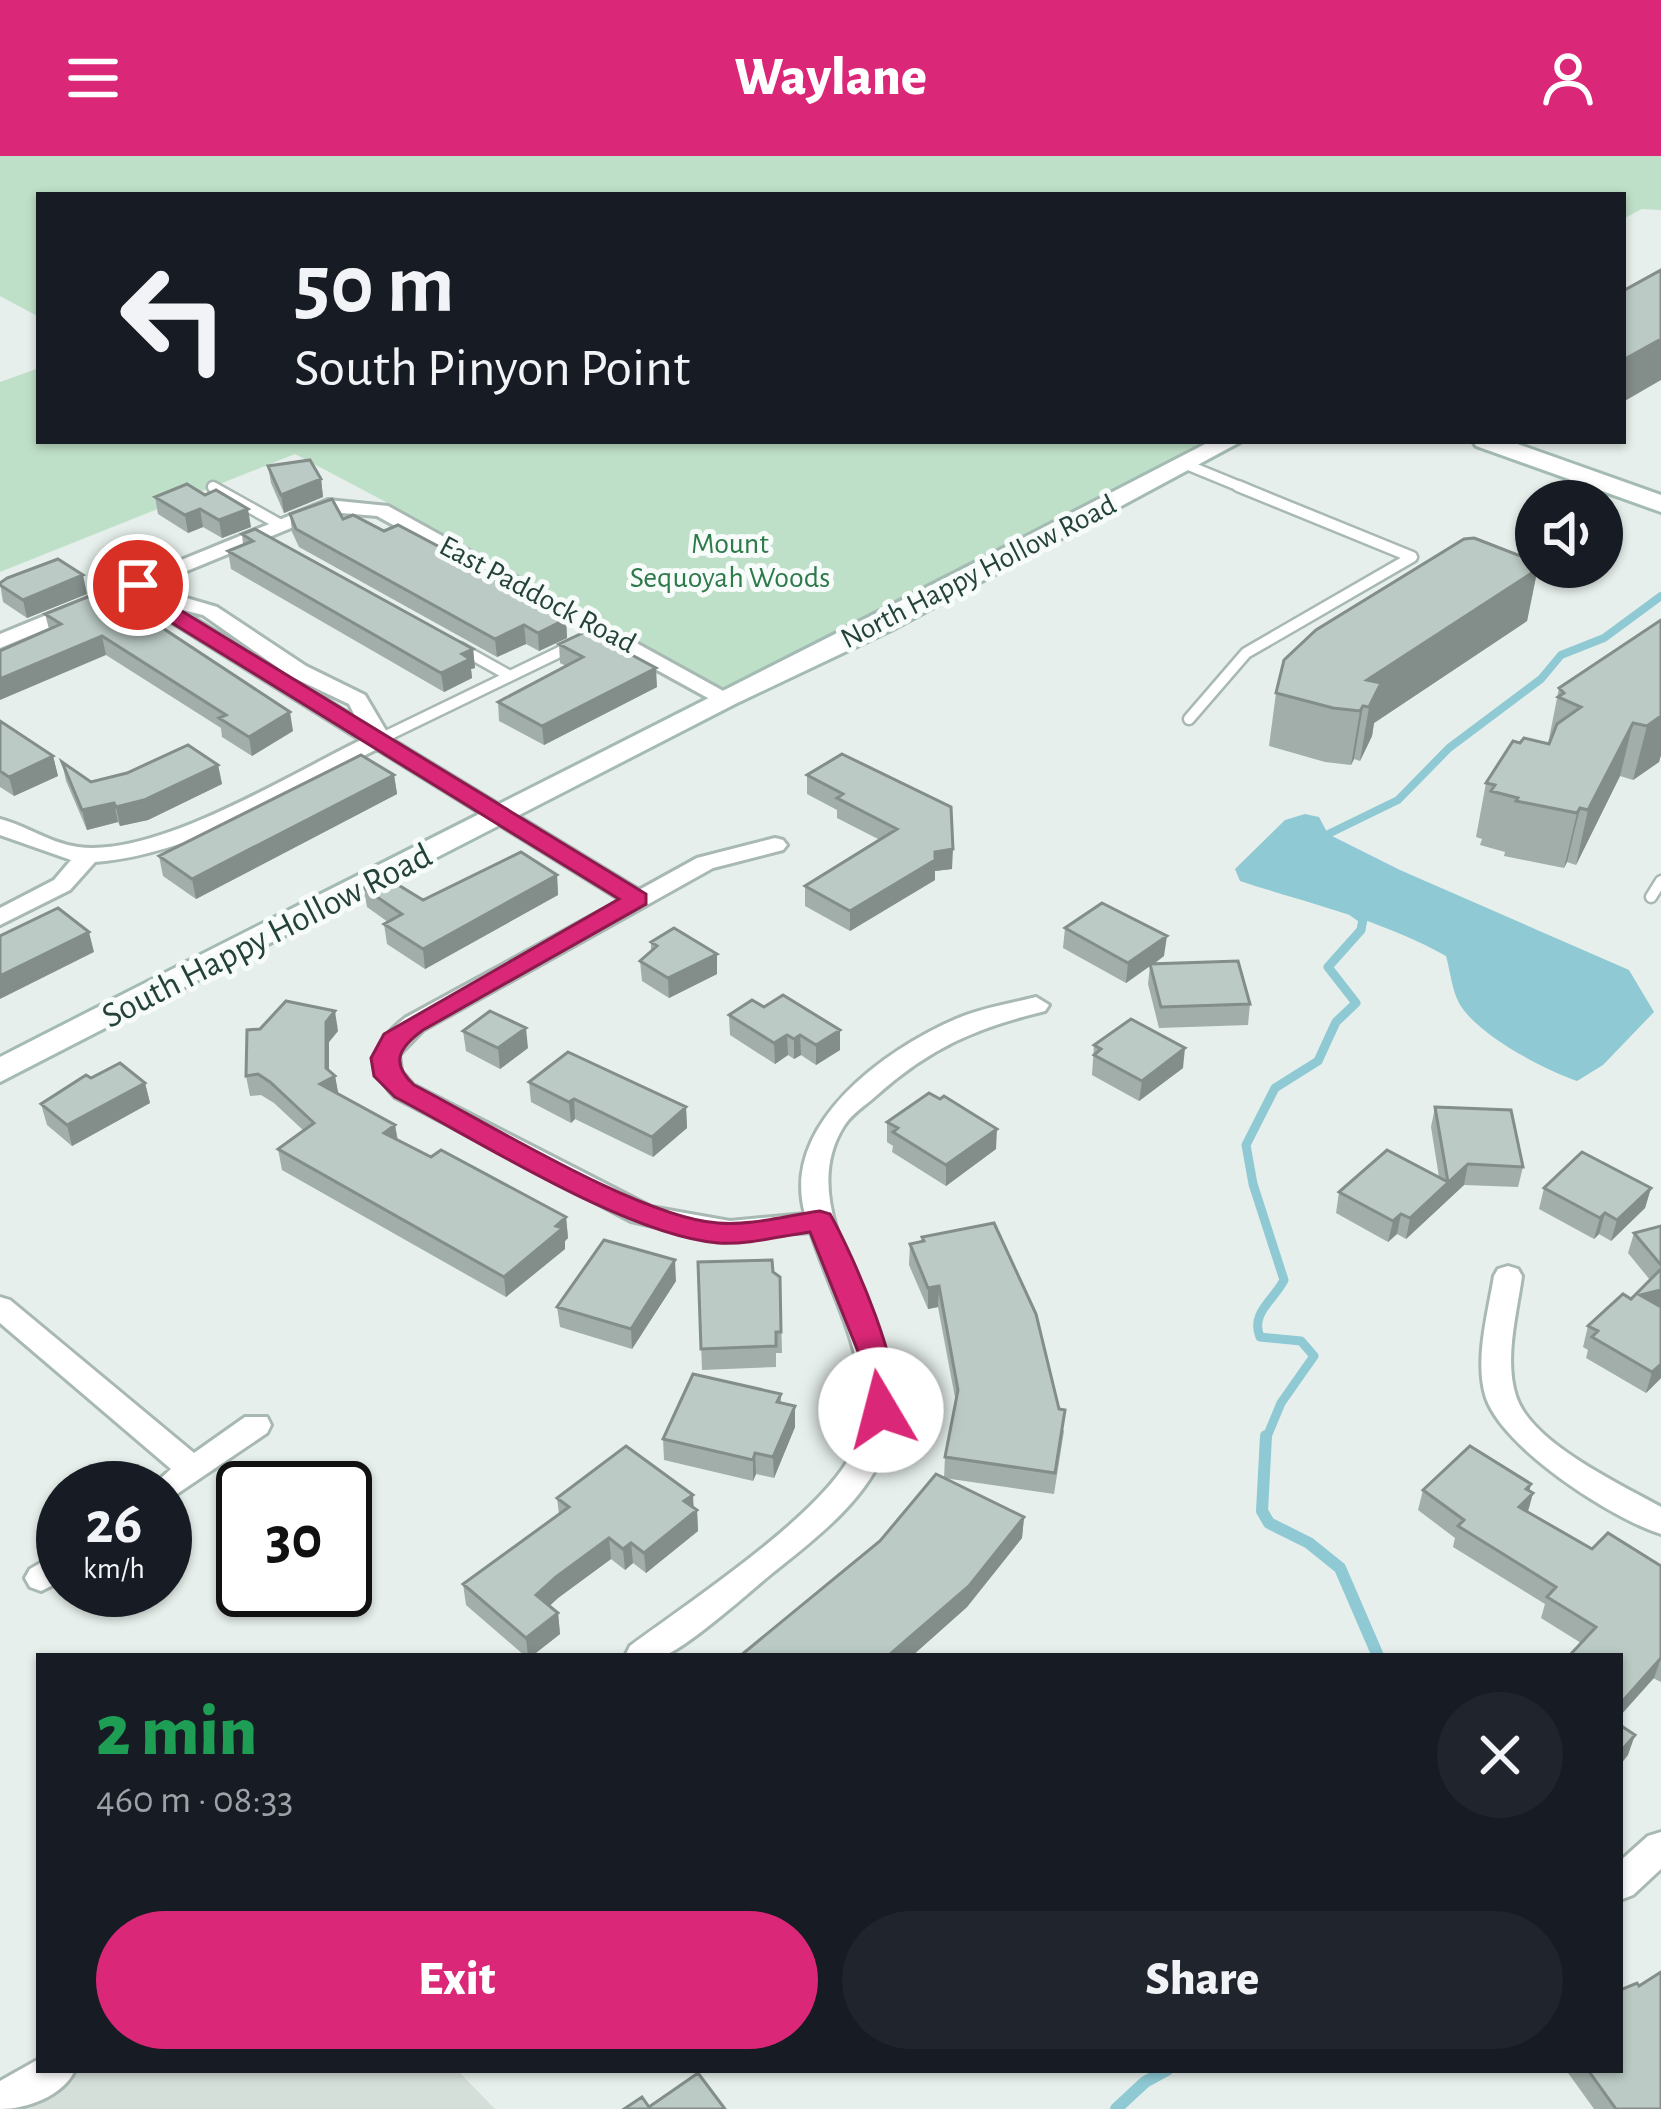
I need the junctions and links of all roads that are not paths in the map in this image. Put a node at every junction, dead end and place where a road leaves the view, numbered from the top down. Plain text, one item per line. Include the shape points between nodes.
1 (1224, 444) edge
2 (1493, 444) edge
3 (1559, 444) edge
4 (1185, 464) junction
5 (1655, 478) edge
6 (213, 487) edge
7 (1628, 494) junction
8 (1661, 504) edge
9 (272, 535) junction
10 (138, 585) junction
11 (606, 630) junction
12 (0, 642) edge
13 (452, 644) edge
14 (510, 676) junction
15 (725, 698) junction
16 (1189, 718) dead end
17 (380, 739) junction
18 (502, 813) junction
19 (0, 826) edge
20 (775, 845) dead end
21 (87, 856) junction
22 (1661, 881) edge
23 (1651, 897) dead end
24 (637, 899) junction
25 (0, 919) edge
26 (1036, 1005) dead end
27 (0, 1071) edge
28 (820, 1221) junction
29 (1508, 1276) dead end
30 (0, 1307) edge
31 (256, 1425) dead end
32 (193, 1470) joint
33 (1661, 1522) edge
34 (647, 1653) edge
35 (1661, 1847) edge
36 (1623, 1881) edge
37 (51, 2073) edge
38 (0, 2102) edge

1 - 4 street, North Happy Hollow Road
2 - 7 street
3 - 5 street
4 - 15 street, North Happy Hollow Road
4 - 16 lane via 1412,557 1246,653
5 - 7 street
6 - 9 lane
7 - 8 street
9 - 10 street
9 - 11 street, East Paddock Road via 328,506 381,510
10 - 12 street
10 - 17 street via 164,599 172,614
11 - 14 lane
11 - 15 street, East Paddock Road
13 - 14 lane
14 - 17 lane
15 - 18 street, South Happy Hollow Road
17 - 18 street
17 - 21 street via 153,845
18 - 24 street
18 - 27 street, South Happy Hollow Road
19 - 21 street
20 - 24 street via 705,863
21 - 25 street via 62,885
22 - 23 lane
24 - 28 street via 414,1024 393,1040 384,1058 388,1076 601,1193 682,1228 723,1234
26 - 28 street via 961,1025 851,1097 823,1130 810,1164
28 - 34 street via 876,1359 881,1410 868,1453 852,1483 817,1516
29 - 33 street via 1502,1397 1521,1430
30 - 32 street
31 - 32 street
35 - 36 street
37 - 38 street

